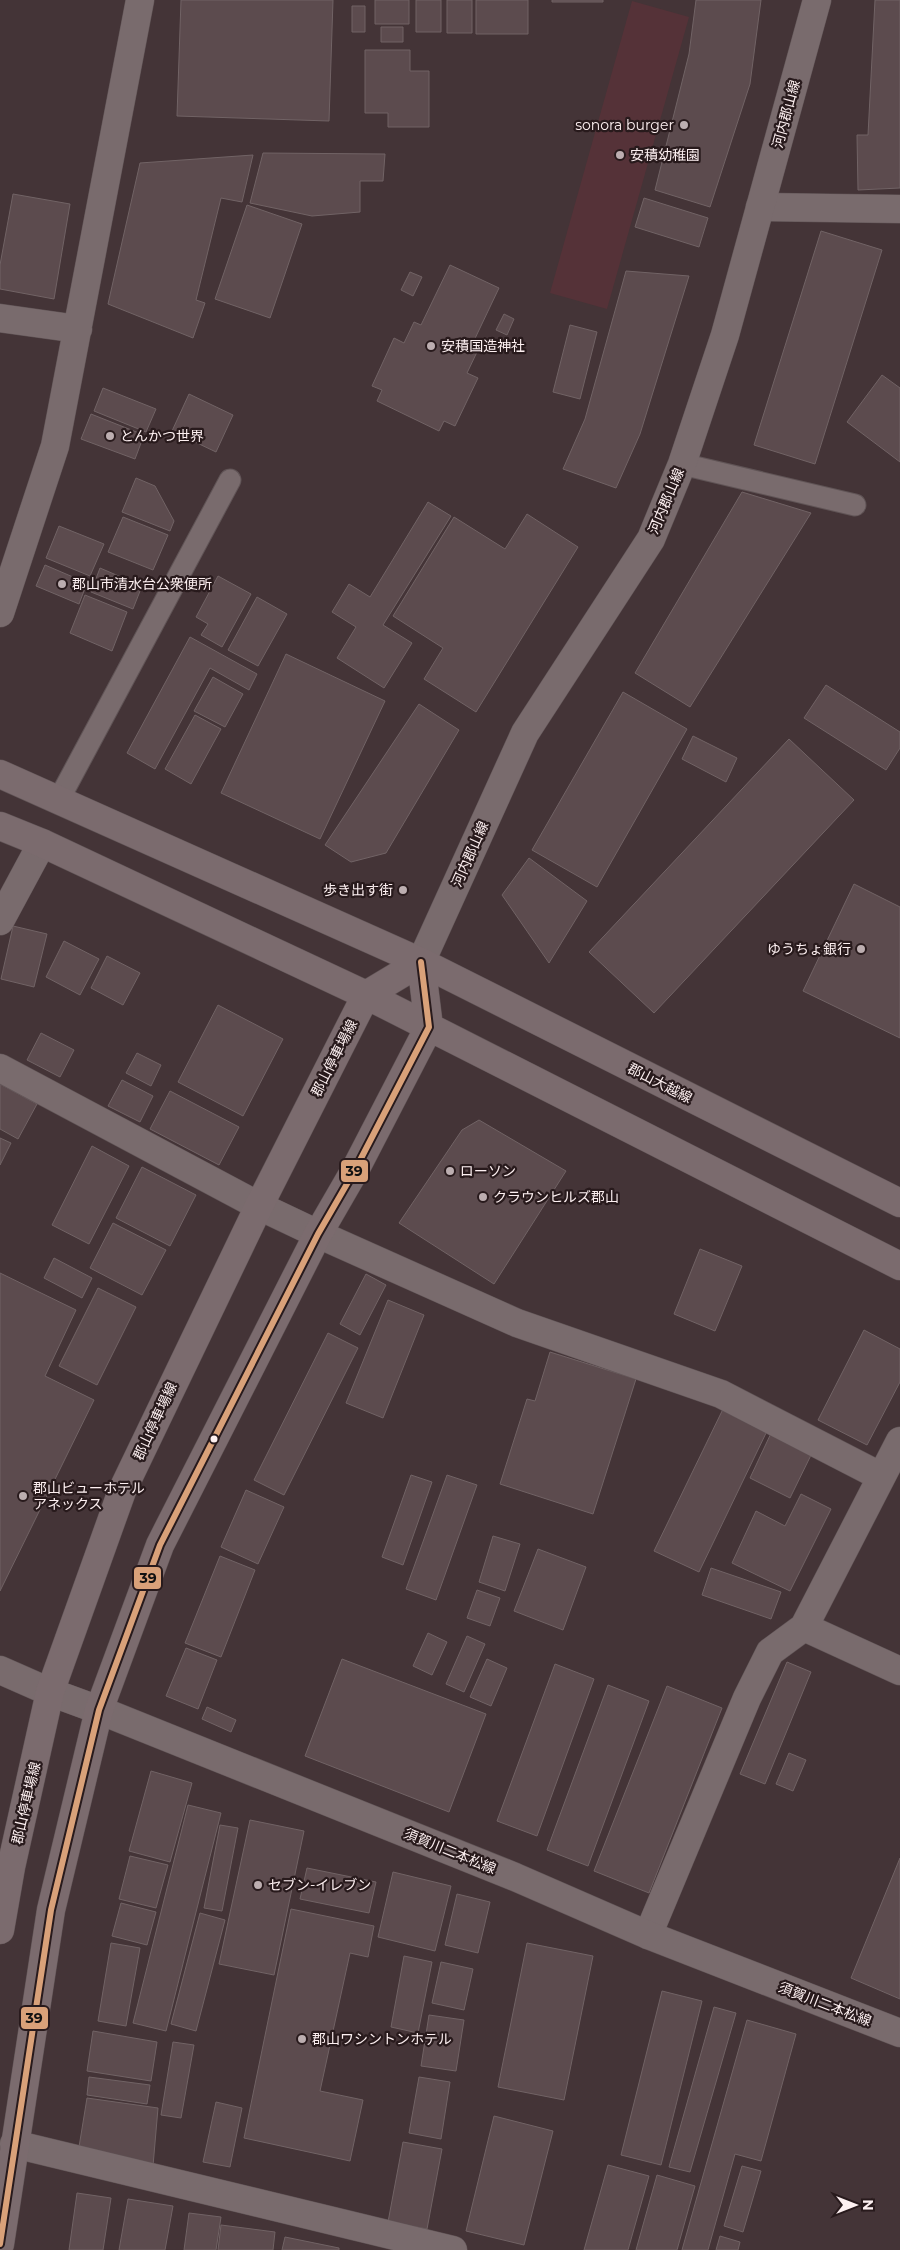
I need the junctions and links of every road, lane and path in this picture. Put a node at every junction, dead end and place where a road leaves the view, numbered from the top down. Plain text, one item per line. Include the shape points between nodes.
1 (140, 0) edge
2 (817, 0) edge
3 (760, 207) junction
4 (900, 209) edge
5 (0, 318) edge
6 (78, 329) junction
7 (682, 464) junction
8 (230, 480) dead end
9 (855, 505) dead end
10 (0, 613) edge
11 (0, 774) edge
12 (58, 802) junction
13 (0, 826) edge
14 (42, 843) junction
15 (0, 921) edge
16 (421, 962) junction
17 (366, 995) junction
18 (429, 1027) junction
19 (0, 1068) edge
20 (900, 1203) edge
21 (259, 1206) junction
22 (318, 1234) junction
23 (900, 1266) edge
24 (900, 1441) edge
25 (880, 1476) junction
26 (804, 1627) junction
27 (0, 1670) edge
28 (900, 1671) edge
29 (50, 1692) junction
30 (99, 1710) junction
31 (0, 1930) edge
32 (648, 1935) junction
33 (900, 2032) edge
34 (14, 2144) junction
35 (0, 2244) edge
36 (453, 2250) edge

1 - 6 street
2 - 3 street, 河内郡山線
3 - 4 street
3 - 7 street, 河内郡山線 via 725,335
5 - 6 street
6 - 10 street via 55,446
7 - 9 lane
7 - 16 street, 河内郡山線 via 650,538 525,733
8 - 12 lane
11 - 12 main road
12 - 16 main road
13 - 14 main road
14 - 15 street
14 - 17 main road
16 - 17 main road
16 - 18 main road
16 - 20 main road, 郡山大越線
17 - 18 main road
17 - 21 main road, 郡山停車場線
18 - 22 main road
18 - 23 main road
19 - 21 street
21 - 22 street
21 - 29 main road, 郡山停車場線 via 122,1492
22 - 25 street via 517,1323 721,1394
22 - 30 main road via 160,1545
24 - 25 street
25 - 26 street
26 - 28 street
26 - 32 street via 770,1652 747,1698
27 - 29 street, 須賀川二本松線
29 - 30 street, 須賀川二本松線
29 - 31 main road, 郡山停車場線
30 - 32 street, 須賀川二本松線 via 515,1877
30 - 34 main road via 51,1910
32 - 33 street, 須賀川二本松線
34 - 35 main road
34 - 36 street

